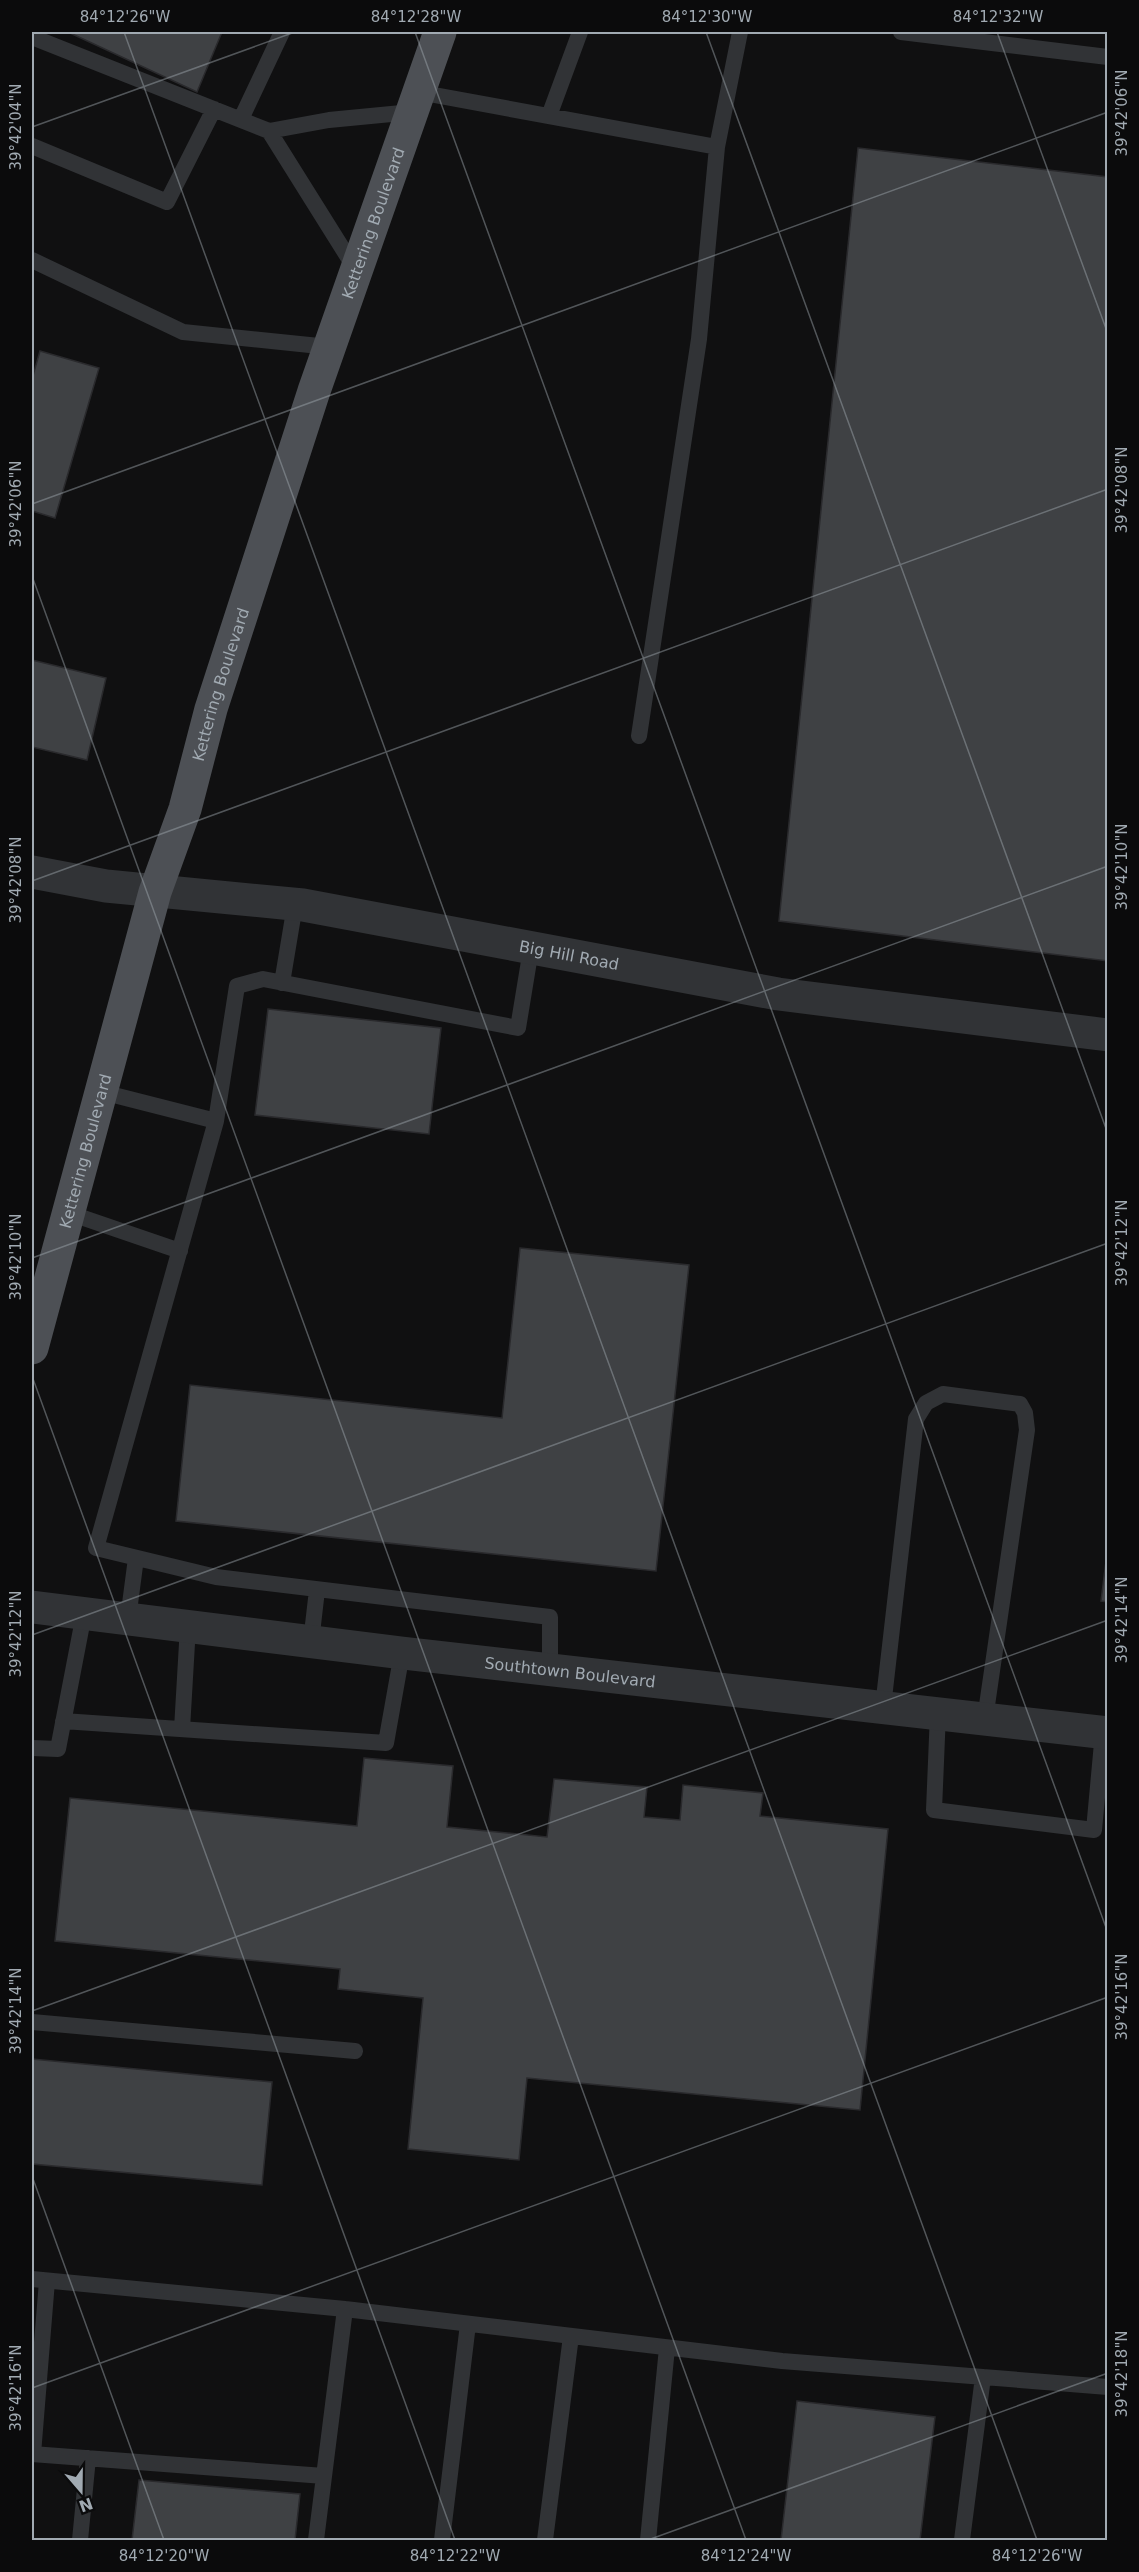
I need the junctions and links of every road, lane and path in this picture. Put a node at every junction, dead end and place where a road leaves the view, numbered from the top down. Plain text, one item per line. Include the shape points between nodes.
1 (282, 32) edge
2 (440, 32) edge
3 (580, 32) edge
4 (740, 32) edge
5 (901, 32) edge
6 (32, 37) edge
7 (1107, 57) edge
8 (415, 102) junction
9 (214, 110) junction
10 (549, 116) junction
11 (241, 119) junction
12 (269, 131) junction
13 (32, 146) edge
14 (717, 147) junction
15 (32, 260) edge
16 (356, 270) junction
17 (329, 346) junction
18 (639, 736) dead end
19 (32, 872) edge
20 (155, 891) junction
21 (295, 905) junction
22 (531, 949) junction
23 (282, 983) junction
24 (1107, 1035) edge
25 (102, 1092) junction
26 (216, 1121) junction
27 (69, 1213) junction
28 (180, 1251) junction
29 (32, 1348) edge
30 (136, 1558) junction
31 (317, 1590) junction
32 (32, 1607) edge
33 (84, 1614) junction
34 (128, 1619) junction
35 (188, 1626) junction
36 (311, 1642) junction
37 (402, 1653) junction
38 (550, 1669) junction
39 (883, 1707) junction
40 (938, 1713) junction
41 (985, 1719) junction
42 (63, 1721) junction
43 (183, 1729) junction
44 (1105, 1733) edge
45 (32, 1748) edge
46 (32, 2022) edge
47 (355, 2051) dead end
48 (39, 2280) edge
49 (345, 2309) junction
50 (468, 2324) junction
51 (571, 2336) junction
52 (667, 2348) junction
53 (983, 2377) junction
54 (1107, 2387) edge
55 (32, 2454) edge
56 (88, 2458) junction
57 (324, 2476) junction
58 (80, 2541) edge
59 (316, 2541) edge
60 (442, 2541) edge
61 (545, 2541) edge
62 (648, 2541) edge
63 (962, 2541) edge

1 - 11 lane
2 - 8 main road, Kettering Boulevard
3 - 10 lane
4 - 14 lane
5 - 7 lane
6 - 9 lane
8 - 10 lane
8 - 12 lane
8 - 16 main road, Kettering Boulevard
9 - 11 lane
9 - 13 lane via 168,202
10 - 14 lane
11 - 12 lane
12 - 16 lane
14 - 18 lane via 699,339
15 - 17 lane via 183,332
16 - 17 main road, Kettering Boulevard
17 - 20 main road, Kettering Boulevard via 211,709 185,809
19 - 20 street, Big Hill Road
20 - 21 street, Big Hill Road
20 - 25 main road, Kettering Boulevard
21 - 22 street, Big Hill Road
21 - 23 lane
22 - 23 lane via 518,1028
22 - 24 street, Big Hill Road via 778,994
23 - 26 lane via 263,979 237,986
25 - 26 lane
25 - 27 main road, Kettering Boulevard
26 - 28 lane
27 - 28 lane
27 - 29 main road, Kettering Boulevard
28 - 30 lane via 96,1548
30 - 31 lane via 216,1577
30 - 34 lane
31 - 36 lane
31 - 38 lane via 550,1617
32 - 33 street, Southtown Boulevard
33 - 34 street, Southtown Boulevard
33 - 42 lane
34 - 35 street, Southtown Boulevard
35 - 36 street, Southtown Boulevard
35 - 43 lane
36 - 37 street, Southtown Boulevard
37 - 38 street, Southtown Boulevard
37 - 43 lane via 386,1743
38 - 39 street, Southtown Boulevard
39 - 40 street, Southtown Boulevard
39 - 41 lane via 916,1419 926,1403 943,1394 1020,1404 1025,1413 1027,1430
40 - 41 street, Southtown Boulevard
40 - 44 lane via 934,1810 1094,1830
41 - 44 street, Southtown Boulevard
42 - 43 lane
42 - 45 lane via 58,1749
46 - 47 lane
48 - 49 lane
48 - 55 lane
49 - 50 lane
49 - 57 lane
50 - 51 lane
50 - 60 lane
51 - 52 lane
51 - 61 lane
52 - 53 lane
52 - 62 lane
53 - 54 lane
53 - 63 lane
55 - 56 lane
56 - 57 lane
56 - 58 lane
57 - 59 lane

